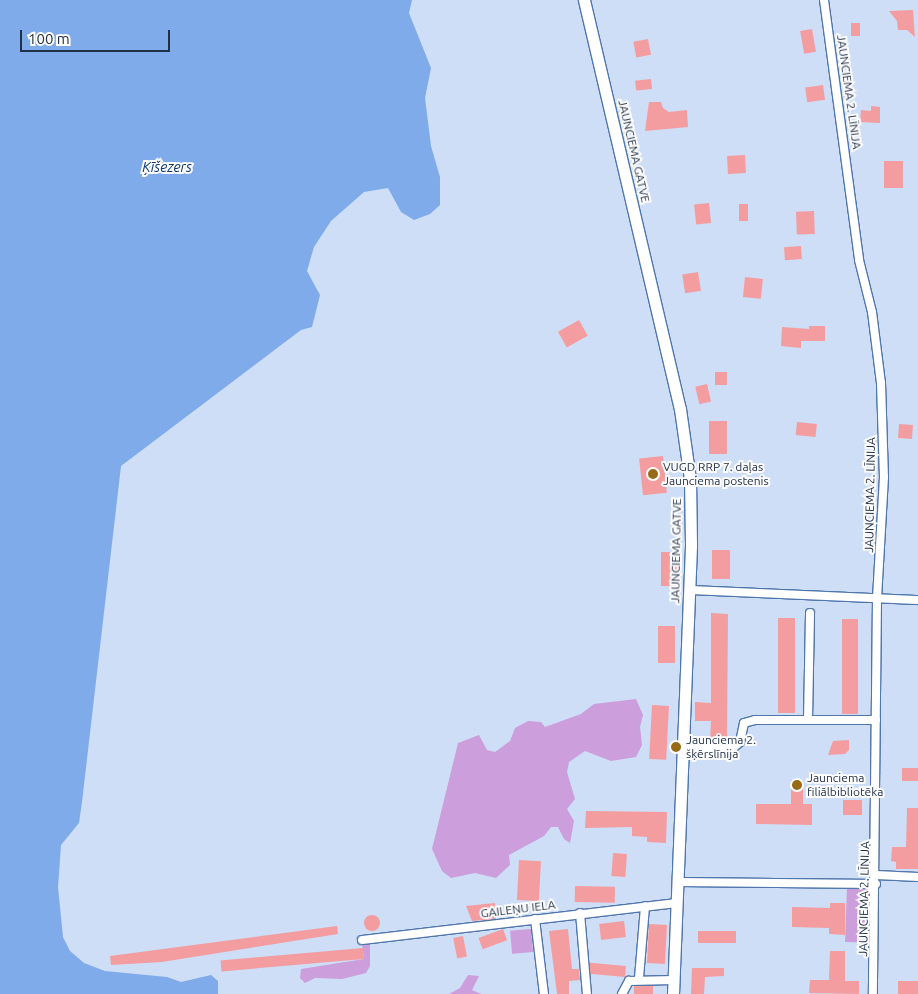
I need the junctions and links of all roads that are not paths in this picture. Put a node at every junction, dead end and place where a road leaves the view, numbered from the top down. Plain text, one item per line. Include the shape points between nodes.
1 (584, 0) edge
2 (824, 0) edge
3 (690, 590) junction
4 (877, 599) junction
5 (918, 600) edge
6 (810, 613) dead end
7 (808, 719) junction
8 (876, 720) junction
9 (683, 749) junction
10 (918, 877) edge
11 (876, 880) junction
12 (678, 882) junction
13 (677, 903) junction
14 (645, 906) junction
15 (580, 913) junction
16 (535, 919) junction
17 (362, 940) dead end
18 (639, 978) junction
19 (674, 980) junction
20 (544, 994) edge
21 (587, 994) edge
22 (622, 994) edge
23 (673, 994) edge
24 (873, 994) edge

1 - 3 main road, JAUNCIEMA GATVE via 680,409 692,515
2 - 4 street, JAUNCIEMA 2. LĪNIJA via 859,260 872,312 881,383 884,477
3 - 4 street
3 - 9 main road, JAUNCIEMA GATVE
4 - 5 street
4 - 8 street, JAUNCIEMA 2. LĪNIJA
6 - 7 street
7 - 8 street
7 - 9 street via 744,723 740,742 732,749
8 - 11 street, JAUNCIEMA 2. LĪNIJA
9 - 12 main road, JAUNCIEMA GATVE
10 - 11 street
11 - 12 street
11 - 24 street, JAUNCIEMA 2. LĪNIJA
12 - 13 main road, JAUNCIEMA GATVE
13 - 14 street, GAILEŅU IELA
13 - 19 main road, JAUNCIEMA GATVE
14 - 15 street, GAILEŅU IELA
14 - 18 street
15 - 16 street, GAILEŅU IELA
15 - 21 street
16 - 17 street, GAILEŅU IELA
16 - 20 street
18 - 19 street
18 - 22 street via 629,981
19 - 23 main road, JAUNCIEMA GATVE

